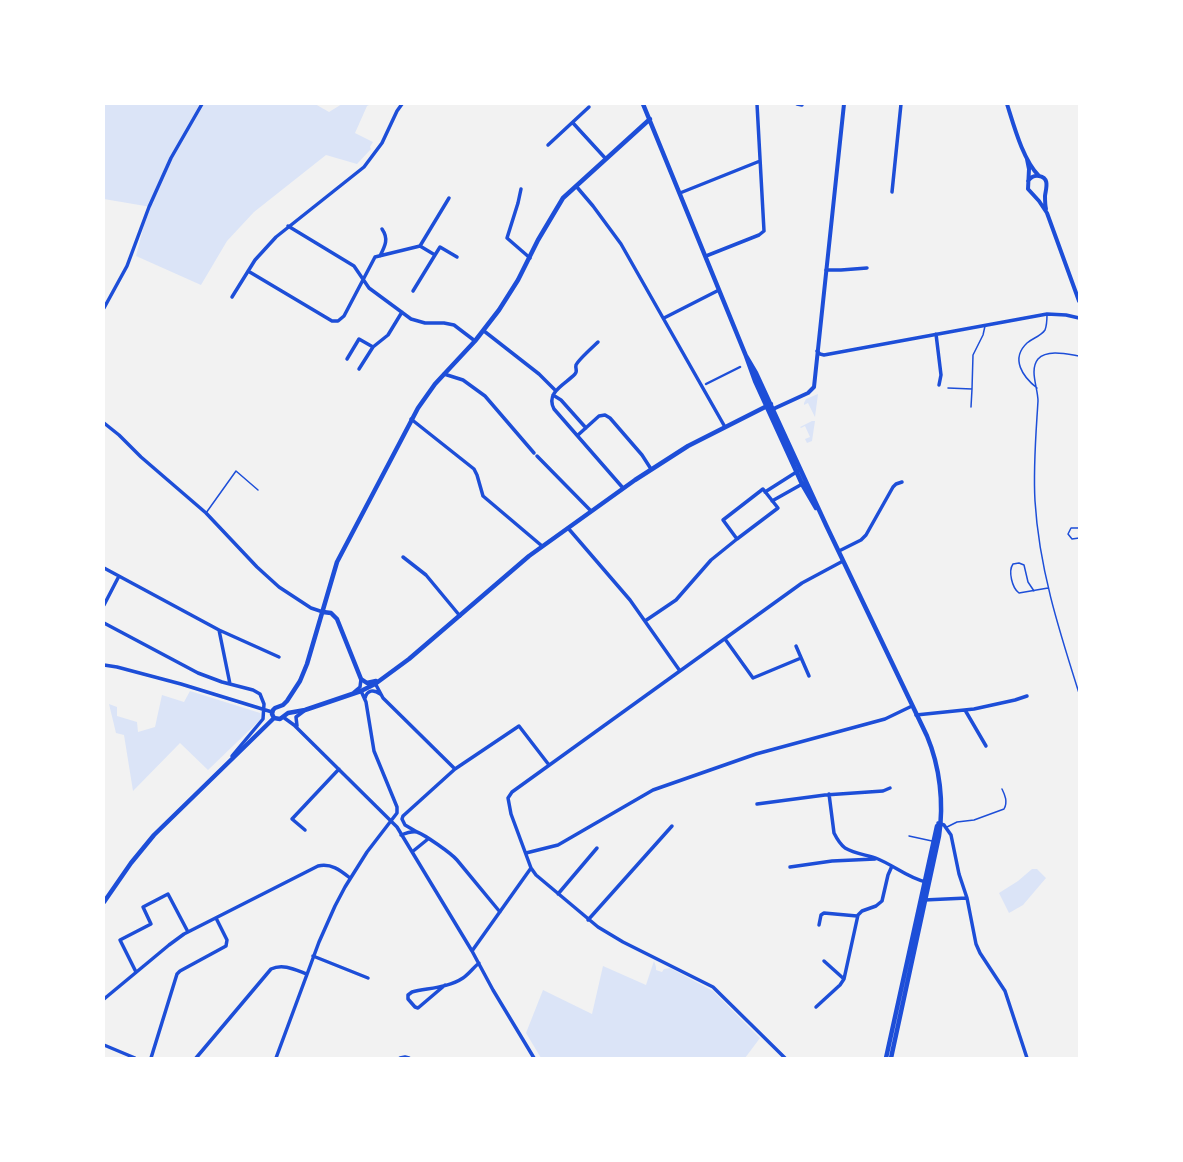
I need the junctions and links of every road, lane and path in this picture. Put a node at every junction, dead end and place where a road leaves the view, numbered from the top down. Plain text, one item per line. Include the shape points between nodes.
1 (202, 104) edge
2 (402, 104) edge
3 (650, 104) edge
4 (757, 104) edge
5 (797, 104) edge
6 (844, 104) edge
7 (901, 104) edge
8 (1006, 104) edge
9 (802, 105) dead end
10 (644, 106) edge
11 (589, 107) dead end
12 (650, 119) junction
13 (573, 123) junction
14 (548, 145) dead end
15 (606, 159) junction
16 (1027, 159) junction
17 (760, 161) junction
18 (1039, 176) junction
19 (1028, 181) junction
20 (576, 186) junction
21 (521, 189) dead end
22 (1046, 191) junction
23 (892, 192) dead end
24 (680, 194) junction
25 (1033, 195) junction
26 (449, 198) dead end
27 (1047, 213) junction
28 (288, 226) junction
29 (382, 229) dead end
30 (420, 246) junction
31 (435, 255) junction
32 (380, 256) junction
33 (706, 256) junction
34 (457, 258) dead end
35 (530, 258) junction
36 (867, 268) dead end
37 (826, 270) junction
38 (248, 271) junction
39 (363, 279) junction
40 (719, 290) junction
41 (413, 291) dead end
42 (232, 297) dead end
43 (1079, 301) edge
44 (104, 308) edge
45 (402, 312) junction
46 (1047, 314) junction
47 (664, 318) junction
48 (1079, 318) edge
49 (984, 325) junction
50 (484, 331) junction
51 (936, 334) junction
52 (475, 341) junction
53 (598, 342) dead end
54 (373, 347) junction
55 (817, 351) junction
56 (1079, 356) edge
57 (347, 358) dead end
58 (740, 367) dead end
59 (359, 369) dead end
60 (444, 374) junction
61 (706, 384) dead end
62 (939, 385) dead end
63 (948, 388) dead end
64 (1037, 388) junction
65 (972, 389) junction
66 (556, 391) junction
67 (553, 395) junction
68 (971, 407) dead end
69 (770, 408) junction
70 (412, 419) junction
71 (104, 424) edge
72 (725, 427) junction
73 (586, 428) junction
74 (578, 435) junction
75 (651, 469) junction
76 (799, 470) junction
77 (804, 482) junction
78 (902, 482) dead end
79 (624, 488) junction
80 (258, 490) dead end
81 (765, 492) junction
82 (772, 501) junction
83 (591, 511) junction
84 (206, 513) junction
85 (568, 528) junction
86 (1079, 528) edge
87 (1079, 538) edge
88 (737, 539) junction
89 (542, 546) junction
90 (838, 551) junction
91 (403, 557) dead end
92 (843, 561) junction
93 (104, 568) edge
94 (120, 576) junction
95 (1079, 580) edge
96 (1048, 588) junction
97 (1034, 590) junction
98 (1079, 590) edge
99 (104, 605) edge
100 (323, 612) junction
101 (460, 616) junction
102 (645, 621) junction
103 (104, 623) edge
104 (219, 630) junction
105 (725, 639) junction
106 (796, 646) dead end
107 (279, 657) dead end
108 (801, 658) junction
109 (104, 665) edge
110 (680, 671) junction
111 (809, 676) dead end
112 (361, 679) junction
113 (376, 682) junction
114 (230, 684) junction
115 (361, 691) junction
116 (354, 693) junction
117 (1079, 693) edge
118 (1027, 696) dead end
119 (383, 698) junction
120 (365, 700) junction
121 (912, 706) junction
122 (278, 707) junction
123 (264, 710) junction
124 (305, 710) junction
125 (965, 710) junction
126 (272, 712) junction
127 (916, 715) junction
128 (283, 716) junction
129 (274, 718) junction
130 (299, 729) junction
131 (986, 746) dead end
132 (228, 762) junction
133 (549, 765) junction
134 (339, 769) junction
135 (455, 769) junction
136 (890, 788) dead end
137 (1002, 789) dead end
138 (829, 794) junction
139 (757, 804) dead end
140 (392, 821) junction
141 (939, 823) junction
142 (672, 826) dead end
143 (946, 828) junction
144 (305, 830) dead end
145 (417, 832) junction
146 (402, 835) junction
147 (909, 836) dead end
148 (428, 839) junction
149 (934, 841) junction
150 (597, 848) dead end
151 (412, 852) junction
152 (526, 853) junction
153 (878, 859) junction
154 (892, 866) junction
155 (790, 867) dead end
156 (531, 868) junction
157 (350, 878) junction
158 (927, 882) junction
159 (558, 894) junction
160 (967, 898) junction
161 (923, 900) junction
162 (104, 902) edge
163 (500, 912) junction
164 (857, 916) junction
165 (216, 918) junction
166 (588, 920) junction
167 (819, 926) dead end
168 (188, 932) junction
169 (472, 951) junction
170 (313, 956) junction
171 (824, 961) dead end
172 (479, 963) junction
173 (136, 972) junction
174 (307, 974) junction
175 (368, 978) dead end
176 (844, 979) junction
177 (445, 985) junction
178 (104, 999) edge
179 (816, 1007) dead end
180 (104, 1045) edge
181 (123, 1056) edge
182 (135, 1058) edge
183 (151, 1058) edge
184 (196, 1058) edge
185 (276, 1058) edge
186 (400, 1058) edge
187 (409, 1058) edge
188 (534, 1058) edge
189 (785, 1058) edge
190 (886, 1058) edge
191 (891, 1058) edge
192 (1028, 1058) edge

1 - 44 street via 171,158 149,206 127,266
2 - 28 street via 375,154 364,167
3 - 10 main road
4 - 17 street
5 - 9 street
6 - 37 street
7 - 23 street
8 - 16 street
10 - 12 main road
11 - 13 street
12 - 15 main road
12 - 24 main road
13 - 14 street
13 - 15 street
15 - 20 main road
16 - 18 street
16 - 19 street
17 - 24 street
17 - 33 street via 764,231
18 - 19 street
18 - 22 street via 1046,182
19 - 25 street via 1027,188
20 - 35 main road via 561,200
20 - 47 street via 616,235
21 - 35 street via 507,238
22 - 25 street via 1040,195
22 - 27 street
24 - 33 main road
25 - 27 street
26 - 30 street
27 - 43 street
28 - 38 street via 263,250
28 - 39 street via 354,266
29 - 32 street via 387,241
30 - 31 street
30 - 32 street
31 - 34 street via 440,247
31 - 41 street
32 - 39 street via 375,257
33 - 40 main road
35 - 50 main road
36 - 37 street
37 - 55 street
38 - 39 street via 334,322 342,318
38 - 42 street
39 - 45 street via 371,290
40 - 47 street
40 - 69 main road via 751,373
45 - 52 street via 421,323 454,325
45 - 54 street via 388,335
46 - 48 street
46 - 49 street
46 - 64 lane via 1044,330 1025,346 1020,358 1023,374
47 - 72 street
49 - 51 street
49 - 65 lane via 983,335 973,355
50 - 52 main road
50 - 66 street
51 - 55 street via 824,355
51 - 62 street via 941,375
52 - 60 main road
53 - 66 street via 578,363 575,374
54 - 57 street via 359,339
54 - 59 street
55 - 69 street via 812,389
56 - 64 lane via 1050,354 1040,358 1034,368
58 - 61 street
60 - 70 main road
60 - 83 street via 462,380 485,396 536,455
63 - 65 lane
64 - 96 lane via 1034,494 1039,545
65 - 68 lane
66 - 67 street
67 - 73 street via 561,400
67 - 74 street via 553,407
69 - 72 main road
69 - 76 main road
70 - 89 street via 474,470 483,496
70 - 100 main road via 337,562
71 - 84 street via 120,435 141,457
72 - 75 main road
73 - 74 street
73 - 75 street via 600,416 607,416 642,455
74 - 79 street
75 - 79 main road
76 - 77 main road
76 - 81 street
77 - 82 street
77 - 90 main road
78 - 90 street via 893,487 866,535
79 - 83 main road
80 - 84 lane via 236,471
81 - 82 street
81 - 88 street via 764,489 723,520
82 - 88 street via 778,508
83 - 85 main road
84 - 100 street via 279,587 311,608
85 - 89 main road
85 - 102 street
86 - 87 lane via 1071,528 1068,534 1072,539
88 - 102 street via 710,560 676,600
89 - 101 main road
90 - 92 main road
91 - 101 street via 424,573
92 - 105 street via 806,581
92 - 121 main road
93 - 94 street
94 - 99 street
94 - 104 street
95 - 98 lane
96 - 97 lane
96 - 117 lane
97 - 97 lane via 1028,582 1025,566 1022,563 1011,565 1014,588 1019,593
100 - 112 main road via 333,614 337,619
100 - 122 main road via 304,671 287,701
101 - 113 main road via 409,659
102 - 110 street
103 - 114 street via 198,673
104 - 107 street
104 - 114 street
105 - 108 street via 753,678
105 - 110 street
106 - 108 street
108 - 111 street
109 - 123 street via 181,684
110 - 133 street
112 - 113 main road via 367,683
112 - 116 street via 360,688
113 - 115 main road
113 - 119 street
114 - 123 street via 258,693 263,699
115 - 116 main road
115 - 120 street
116 - 124 main road
118 - 125 street
119 - 120 street via 372,691 366,694
119 - 135 street
120 - 140 street via 374,750 398,809
121 - 127 main road
121 - 152 street via 886,719 756,754 653,790 558,845
122 - 126 main road
122 - 128 main road via 283,710
123 - 126 street
123 - 132 street via 263,719
124 - 128 main road
124 - 130 street via 296,717 295,722
125 - 127 street
125 - 131 street
126 - 129 main road
127 - 141 main road via 928,740 938,778
128 - 129 main road via 279,719
128 - 130 street
129 - 132 main road
130 - 134 street
132 - 162 main road via 143,847
133 - 135 street via 519,726
133 - 152 street via 508,796 511,814
134 - 140 street
134 - 144 street via 292,819
135 - 145 street via 403,817 402,821
136 - 138 street via 880,791
137 - 143 lane via 1006,802 1004,809 974,820 954,823
138 - 139 street
138 - 153 street via 833,830 838,841 849,849
140 - 146 street
140 - 157 street
141 - 143 street
141 - 149 main road
141 - 158 main road
142 - 166 street
143 - 160 street via 951,834
145 - 146 street
145 - 148 street
146 - 151 street
147 - 149 lane
148 - 151 street
148 - 163 street via 455,857
149 - 158 main road
150 - 159 street
151 - 169 street
152 - 156 street
153 - 154 street
153 - 155 street via 832,861
154 - 158 street
154 - 164 street via 882,901 858,913
156 - 159 street
156 - 163 street
157 - 165 street via 331,866 318,866
157 - 170 street
158 - 161 main road
159 - 166 street
160 - 161 street
160 - 192 street via 977,947 1004,988
161 - 190 main road
161 - 191 main road
163 - 169 street
164 - 167 street via 824,913 821,915
164 - 176 street
165 - 168 street
165 - 183 street via 227,940 226,946 180,971 176,976
166 - 189 street via 623,942 713,987
168 - 173 street
168 - 173 street via 168,894 143,907 151,924 120,940
169 - 172 street
170 - 174 street
170 - 175 street
171 - 176 street
172 - 177 street via 461,980
172 - 188 street
173 - 178 street
174 - 184 street via 284,966 271,969
174 - 185 street
176 - 179 street
177 - 177 street via 412,992 408,999 418,1008
180 - 181 street
181 - 182 street
186 - 187 street

